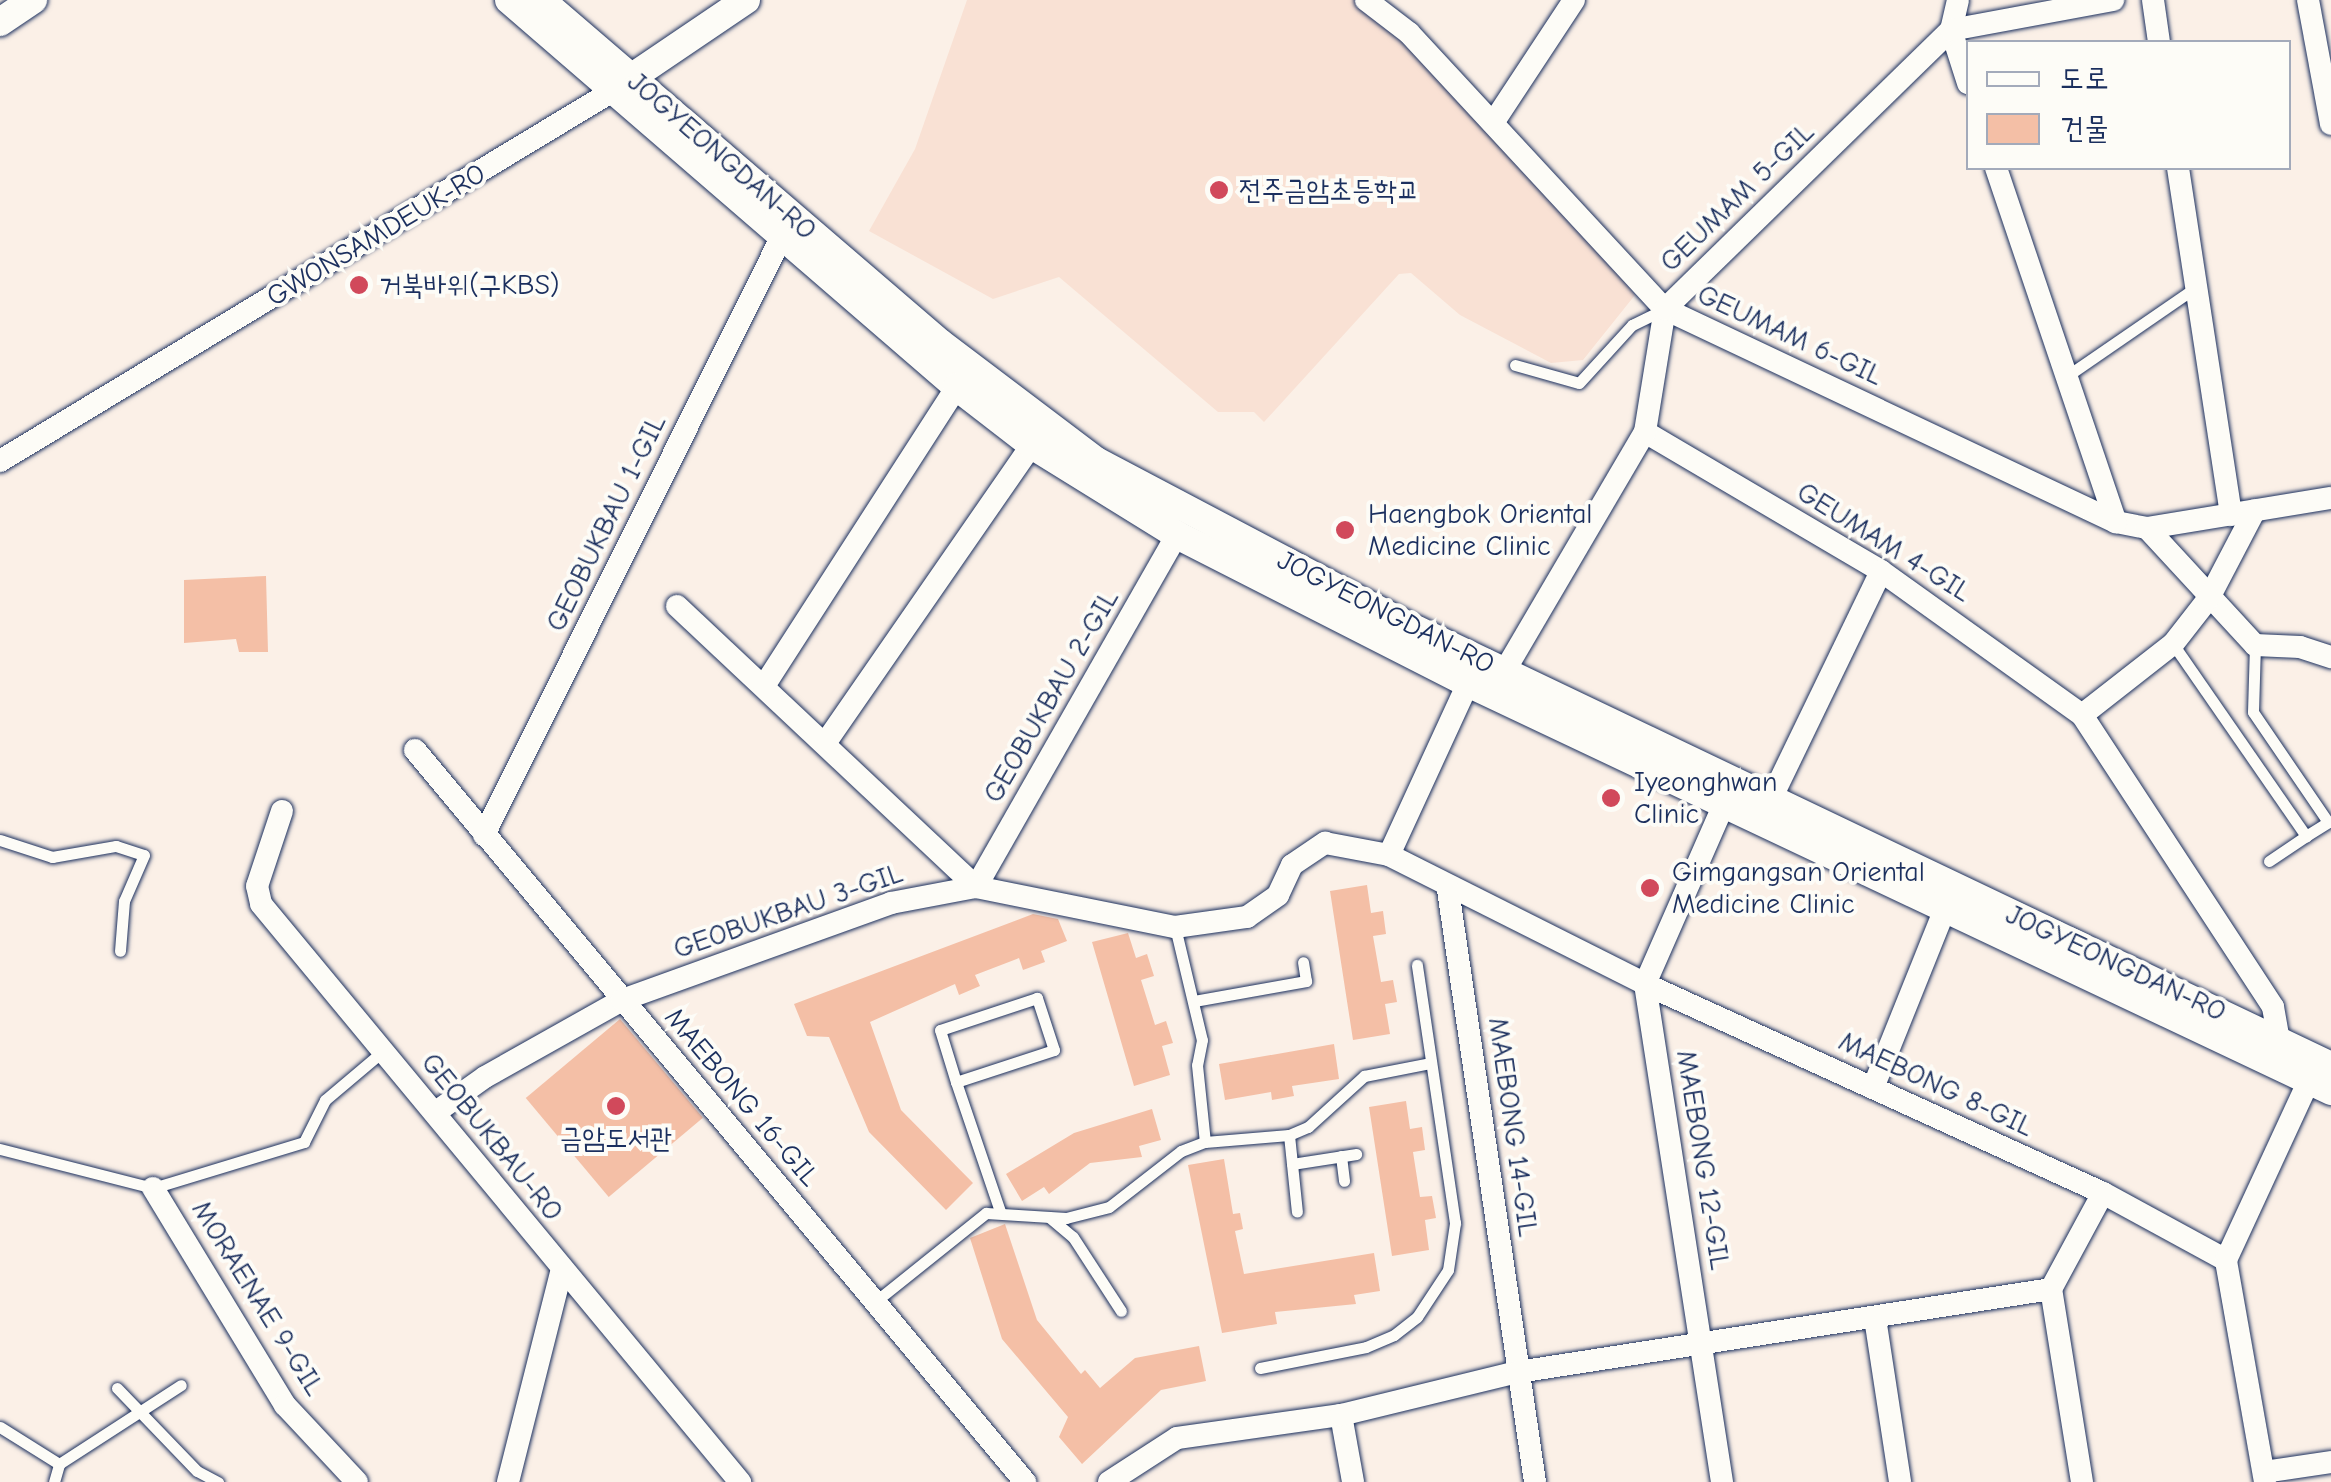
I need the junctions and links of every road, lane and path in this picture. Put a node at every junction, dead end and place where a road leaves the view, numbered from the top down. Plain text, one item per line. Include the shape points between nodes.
1 (34, 0) edge
2 (509, 0) edge
3 (541, 0) edge
4 (746, 0) edge
5 (1366, 0) edge
6 (1574, 0) edge
7 (1958, 0) edge
8 (2113, 0) edge
9 (2153, 0) edge
10 (2308, 0) edge
11 (0, 22) edge
12 (1951, 30) junction
13 (2160, 40) edge
14 (1966, 77) edge
15 (620, 84) junction
16 (1493, 122) junction
17 (2331, 124) edge
18 (1997, 170) edge
19 (2178, 170) edge
20 (781, 238) junction
21 (2195, 288) junction
22 (1665, 309) junction
23 (1514, 366) dead end
24 (2065, 378) junction
25 (957, 387) junction
26 (1645, 432) junction
27 (1032, 445) junction
28 (0, 461) edge
29 (2331, 498) edge
30 (2255, 510) junction
31 (2231, 515) junction
32 (2116, 522) junction
33 (2147, 528) junction
34 (1177, 536) junction
35 (1881, 571) junction
36 (2209, 598) junction
37 (678, 606) dead end
38 (2173, 644) junction
39 (2256, 645) junction
40 (2331, 657) edge
41 (1504, 672) junction
42 (1468, 683) junction
43 (764, 686) junction
44 (2082, 715) junction
45 (826, 742) junction
46 (414, 750) dead end
47 (1770, 801) junction
48 (1724, 804) junction
49 (282, 811) dead end
50 (2330, 821) edge
51 (484, 835) junction
52 (2306, 836) junction
53 (0, 840) edge
54 (1389, 855) junction
55 (2270, 861) dead end
56 (976, 887) junction
57 (1448, 890) junction
58 (1946, 906) junction
59 (1176, 927) junction
60 (120, 951) dead end
61 (1304, 962) dead end
62 (1418, 965) dead end
63 (1645, 984) junction
64 (622, 1000) junction
65 (1194, 1002) junction
66 (2279, 1040) junction
67 (384, 1051) junction
68 (1430, 1063) junction
69 (2322, 1074) edge
70 (956, 1082) junction
71 (1872, 1088) junction
72 (436, 1112) junction
73 (1289, 1135) junction
74 (1205, 1142) junction
75 (0, 1149) edge
76 (1356, 1154) dead end
77 (1341, 1156) junction
78 (1292, 1164) junction
79 (1344, 1180) dead end
80 (153, 1188) junction
81 (2104, 1194) junction
82 (1000, 1211) junction
83 (1296, 1212) dead end
84 (1049, 1217) junction
85 (2226, 1260) junction
86 (561, 1274) junction
87 (2051, 1289) junction
88 (876, 1301) junction
89 (1121, 1311) dead end
90 (1874, 1318) junction
91 (1701, 1344) junction
92 (1260, 1368) dead end
93 (1518, 1372) junction
94 (181, 1385) dead end
95 (117, 1388) dead end
96 (1341, 1415) junction
97 (140, 1416) junction
98 (0, 1427) edge
99 (2331, 1462) edge
100 (59, 1464) junction
101 (2264, 1477) edge
102 (54, 1482) edge
103 (218, 1482) edge
104 (358, 1482) edge
105 (508, 1482) edge
106 (740, 1482) edge
107 (1024, 1482) edge
108 (1109, 1482) edge
109 (1353, 1482) edge
110 (1535, 1482) edge
111 (1722, 1482) edge
112 (1900, 1482) edge
113 (2082, 1482) edge

1 - 11 street
2 - 15 street, JOGYEONGDAN-RO
3 - 15 street, JOGYEONGDAN-RO
4 - 15 street, GWONSAMDEUK-RO
5 - 16 street, GEUMAM 6-GIL via 1409,33
6 - 16 street
7 - 12 street
8 - 12 street
9 - 13 street
10 - 17 street
12 - 14 street
12 - 22 street, GEUMAM 5-GIL
15 - 20 street, JOGYEONGDAN-RO
15 - 28 street, GWONSAMDEUK-RO
15 - 41 street, JOGYEONGDAN-RO via 1096,461
16 - 22 street, GEUMAM 6-GIL
18 - 24 street
19 - 21 street
20 - 25 street, JOGYEONGDAN-RO
20 - 51 street, GEOBUKBAU 1-GIL
21 - 24 lane
21 - 31 street
22 - 23 lane via 1632,325 1579,383
22 - 26 street, GEUMAM 5-GIL
22 - 32 street, GEUMAM 6-GIL
24 - 32 street
25 - 27 street, JOGYEONGDAN-RO
25 - 43 street
26 - 35 street, GEUMAM 4-GIL
26 - 41 street, GEUMAM 5-GIL
27 - 34 street, JOGYEONGDAN-RO
27 - 45 street
29 - 30 street, GEUMAM 6-GIL
30 - 31 street, GEUMAM 6-GIL
30 - 36 street
31 - 33 street, GEUMAM 6-GIL
32 - 33 street, GEUMAM 6-GIL
33 - 36 street
34 - 42 street, JOGYEONGDAN-RO
34 - 56 street, GEOBUKBAU 2-GIL
35 - 44 street, GEUMAM 4-GIL
35 - 47 street
36 - 38 street
36 - 39 street
37 - 43 street, GEOBUKBAU 3-GIL
38 - 44 street
38 - 52 lane
39 - 40 street via 2300,646
39 - 50 lane via 2254,712
41 - 42 street
41 - 47 street, JOGYEONGDAN-RO
42 - 48 street, JOGYEONGDAN-RO
42 - 54 street
43 - 45 street, GEOBUKBAU 3-GIL
44 - 66 street, GEUMAM 4-GIL via 2274,1007
45 - 56 street, GEOBUKBAU 3-GIL
46 - 51 street, MAEBONG 16-GIL
47 - 66 street, JOGYEONGDAN-RO
48 - 58 street, JOGYEONGDAN-RO
48 - 63 street
49 - 67 street, GEOBUKBAU-RO via 256,886 261,904
50 - 52 lane
51 - 64 street, MAEBONG 16-GIL
52 - 55 lane
53 - 60 lane via 52,858 116,846 144,856 124,900
54 - 57 street
54 - 59 street, GEOBUKBAU 3-GIL via 1325,843 1292,865 1278,894 1247,917
56 - 59 street, GEOBUKBAU 3-GIL
56 - 64 street, GEOBUKBAU 3-GIL via 890,903
57 - 63 street
57 - 93 street, MAEBONG 14-GIL
58 - 69 street, JOGYEONGDAN-RO
58 - 71 street
59 - 65 lane
61 - 65 lane via 1306,982
62 - 68 lane
63 - 71 street, MAEBONG 8-GIL
63 - 91 street, MAEBONG 12-GIL
64 - 72 street, GEOBUKBAU 3-GIL
64 - 88 street, MAEBONG 16-GIL
65 - 74 lane
66 - 69 street, JOGYEONGDAN-RO
67 - 72 street, GEOBUKBAU-RO
67 - 80 lane via 324,1100 304,1142
68 - 73 lane via 1364,1076 1308,1127
68 - 92 lane via 1455,1223 1448,1270 1434,1295 1394,1335
69 - 85 street
70 - 70 lane via 940,1030 1037,998 1054,1050
70 - 82 lane
71 - 81 street, MAEBONG 8-GIL
72 - 86 street, GEOBUKBAU-RO
73 - 74 lane
73 - 78 lane
74 - 84 lane via 1166,1160 1109,1207
75 - 80 lane
76 - 77 lane
77 - 78 lane
77 - 79 lane
78 - 83 lane
80 - 104 street, MORAENAE 9-GIL via 285,1405
81 - 85 street, MAEBONG 8-GIL
81 - 87 street
82 - 84 lane
82 - 88 lane via 972,1221
84 - 89 lane via 1072,1238
85 - 101 street
86 - 105 street
86 - 106 street, GEOBUKBAU-RO
87 - 90 street
87 - 113 street
88 - 107 street, MAEBONG 16-GIL
90 - 91 street
90 - 112 street
91 - 93 street
91 - 111 street, MAEBONG 12-GIL
93 - 96 street
93 - 110 street, MAEBONG 14-GIL
94 - 97 lane
95 - 97 lane
96 - 108 street via 1177,1438
96 - 109 street
97 - 100 lane
97 - 103 lane via 197,1471
98 - 100 lane
99 - 101 street
100 - 102 lane

